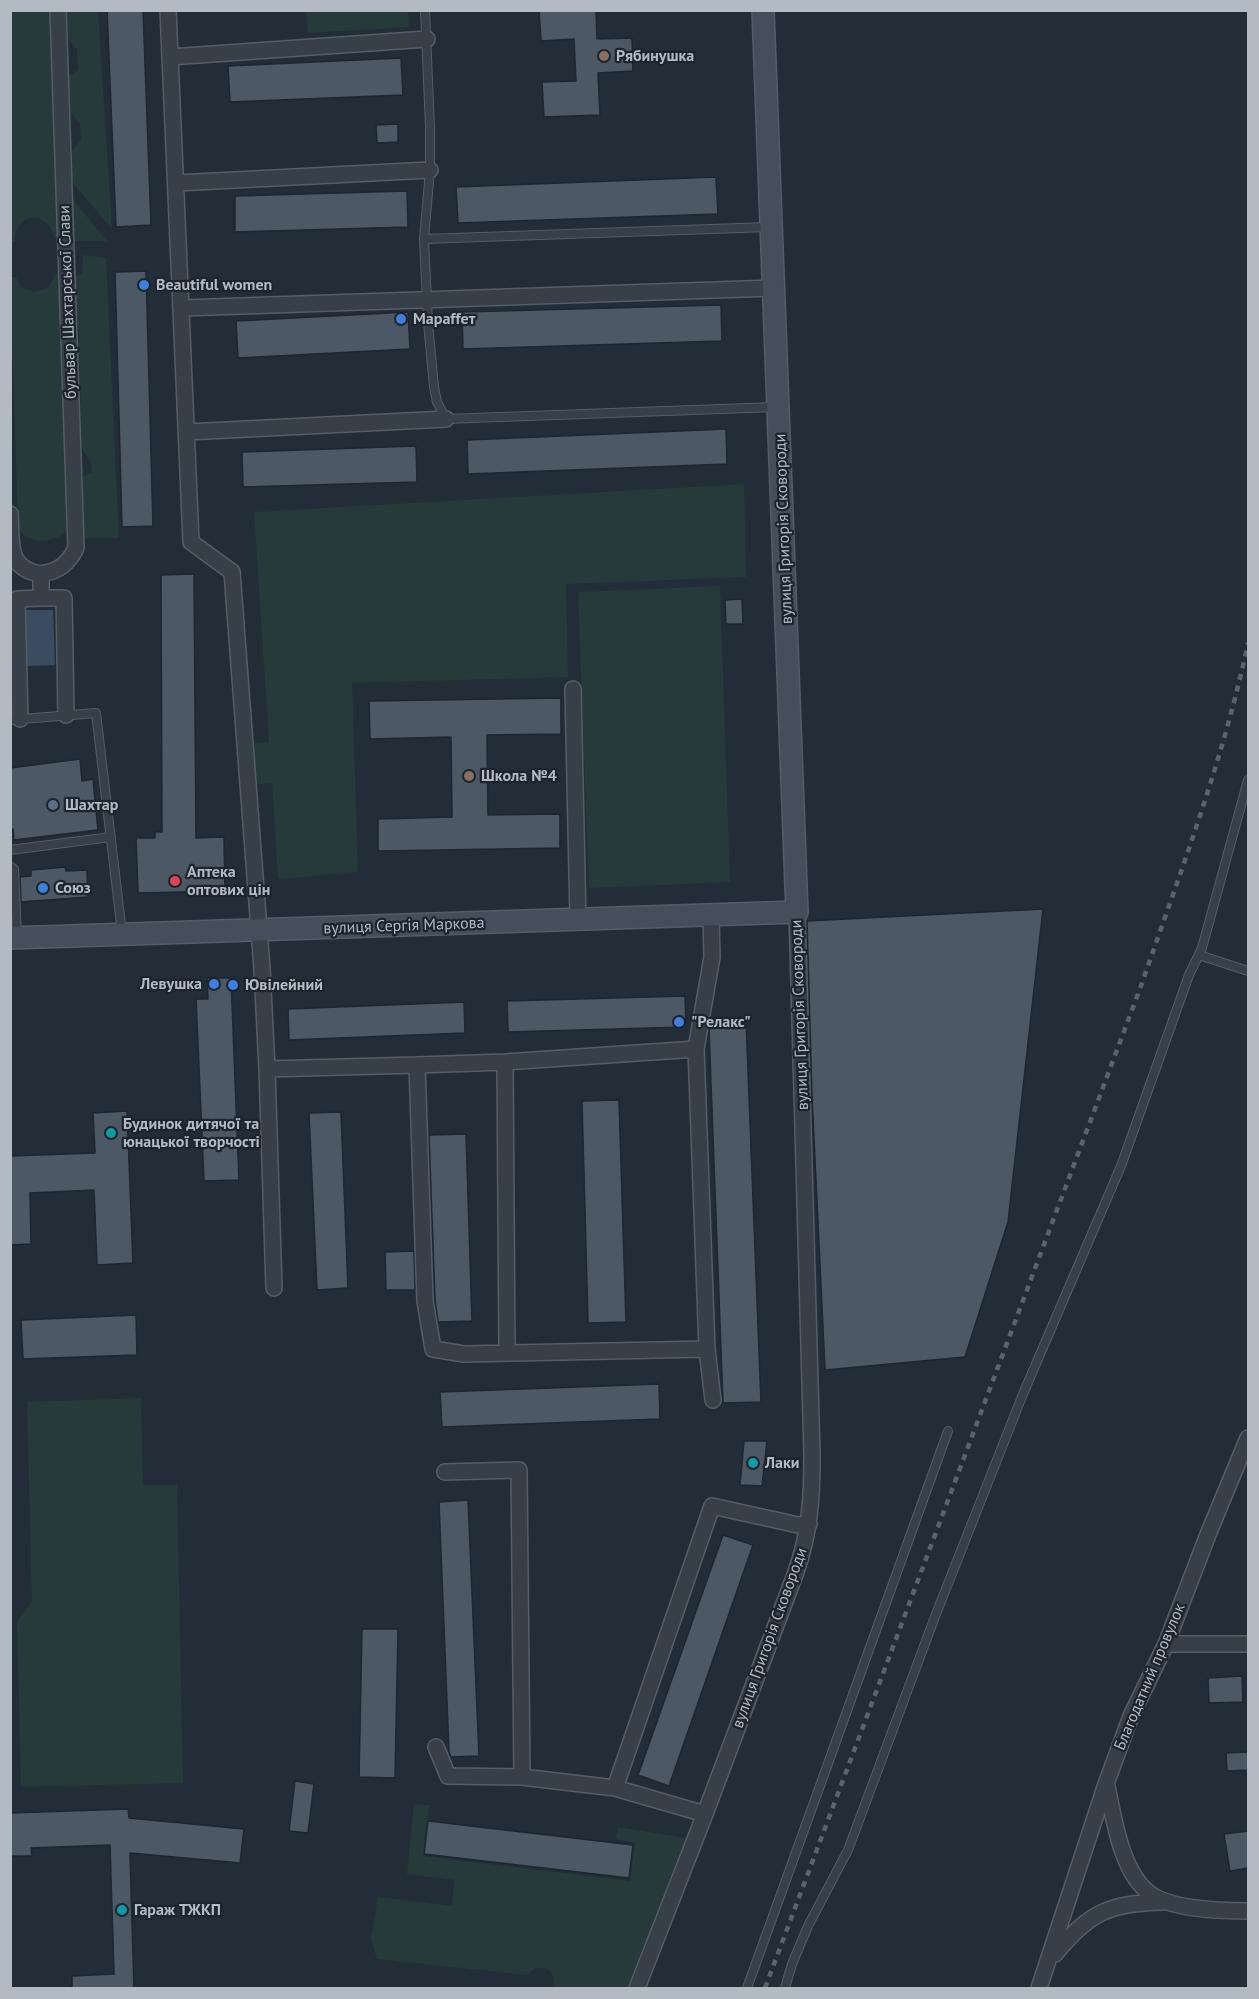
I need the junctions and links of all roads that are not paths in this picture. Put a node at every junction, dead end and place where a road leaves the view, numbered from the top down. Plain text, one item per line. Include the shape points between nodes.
1 (58, 10) edge
2 (168, 10) edge
3 (425, 10) edge
4 (763, 10) edge
5 (427, 39) junction
6 (170, 57) junction
7 (430, 170) junction
8 (176, 183) junction
9 (771, 227) junction
10 (424, 240) junction
11 (774, 288) junction
12 (427, 298) junction
13 (182, 308) junction
14 (780, 406) junction
15 (446, 419) junction
16 (187, 432) junction
17 (10, 514) edge
18 (41, 574) junction
19 (41, 598) junction
20 (573, 689) dead end
21 (66, 715) junction
22 (15, 719) edge
23 (1248, 780) edge
24 (111, 837) junction
25 (10, 850) edge
26 (10, 866) edge
27 (797, 912) junction
28 (711, 916) junction
29 (578, 920) junction
30 (258, 931) junction
31 (122, 935) junction
32 (14, 938) edge
33 (1198, 955) junction
34 (1248, 971) edge
35 (696, 1049) junction
36 (505, 1062) junction
37 (417, 1065) junction
38 (267, 1069) junction
39 (274, 1288) dead end
40 (707, 1349) junction
41 (507, 1353) junction
42 (713, 1400) dead end
43 (948, 1431) dead end
44 (1248, 1438) edge
45 (445, 1472) dead end
46 (809, 1524) junction
47 (1166, 1644) junction
48 (1248, 1644) edge
49 (436, 1747) dead end
50 (522, 1777) junction
51 (1106, 1784) junction
52 (615, 1788) junction
53 (705, 1814) junction
54 (1166, 1902) junction
55 (1248, 1911) edge
56 (1050, 1960) junction
57 (637, 1989) edge
58 (747, 1989) edge
59 (785, 1989) edge
60 (1040, 1989) edge

1 - 18 street, бульвар Шахтарської Слави via 76,548 63,566
2 - 6 street
3 - 5 lane
4 - 9 street, вулиця Григорія Сковороди
5 - 6 street
5 - 7 lane
6 - 8 street
7 - 8 street
7 - 10 lane
8 - 13 street
9 - 10 lane
9 - 11 street, вулиця Григорія Сковороди
10 - 12 lane
11 - 12 street
11 - 14 street, вулиця Григорія Сковороди
12 - 13 street
12 - 15 lane via 434,387
13 - 16 street
14 - 15 lane
14 - 27 street, вулиця Григорія Сковороди
15 - 16 street
16 - 30 street via 191,542 232,573
17 - 18 street via 15,560 31,573
18 - 19 street
19 - 21 street via 64,598
19 - 22 street via 16,599
20 - 29 street
21 - 22 lane
21 - 24 lane via 96,713
23 - 33 lane
24 - 25 lane
24 - 31 lane
26 - 32 lane via 14,869
27 - 28 street, вулиця Сергія Маркова
27 - 46 street, вулиця Григорія Сковороди via 812,1444
28 - 29 street, вулиця Сергія Маркова
28 - 35 street via 712,957
29 - 30 street, вулиця Сергія Маркова
30 - 31 street, вулиця Сергія Маркова
30 - 38 street
31 - 32 street, вулиця Сергія Маркова
33 - 34 lane
33 - 59 lane via 1120,1166 1023,1394 848,1850 808,1926
35 - 36 street
35 - 40 street
36 - 37 street
36 - 41 street
37 - 38 street
37 - 41 street via 425,1301 433,1348 464,1354
38 - 39 street
40 - 41 street
40 - 42 street
43 - 58 lane
44 - 47 street, Благодатний провулок
45 - 50 street via 519,1470
46 - 52 street via 712,1506
46 - 53 street, вулиця Григорія Сковороди via 796,1572
47 - 48 street
47 - 51 street, Благодатний провулок via 1131,1716
49 - 50 street via 448,1776
50 - 52 street
51 - 54 street via 1121,1846 1134,1876 1149,1893
51 - 56 street, Благодатний провулок
52 - 53 street
53 - 57 street, вулиця Григорія Сковороди
54 - 55 street via 1214,1911
54 - 56 street via 1103,1911 1086,1921
56 - 60 street, Благодатний провулок

